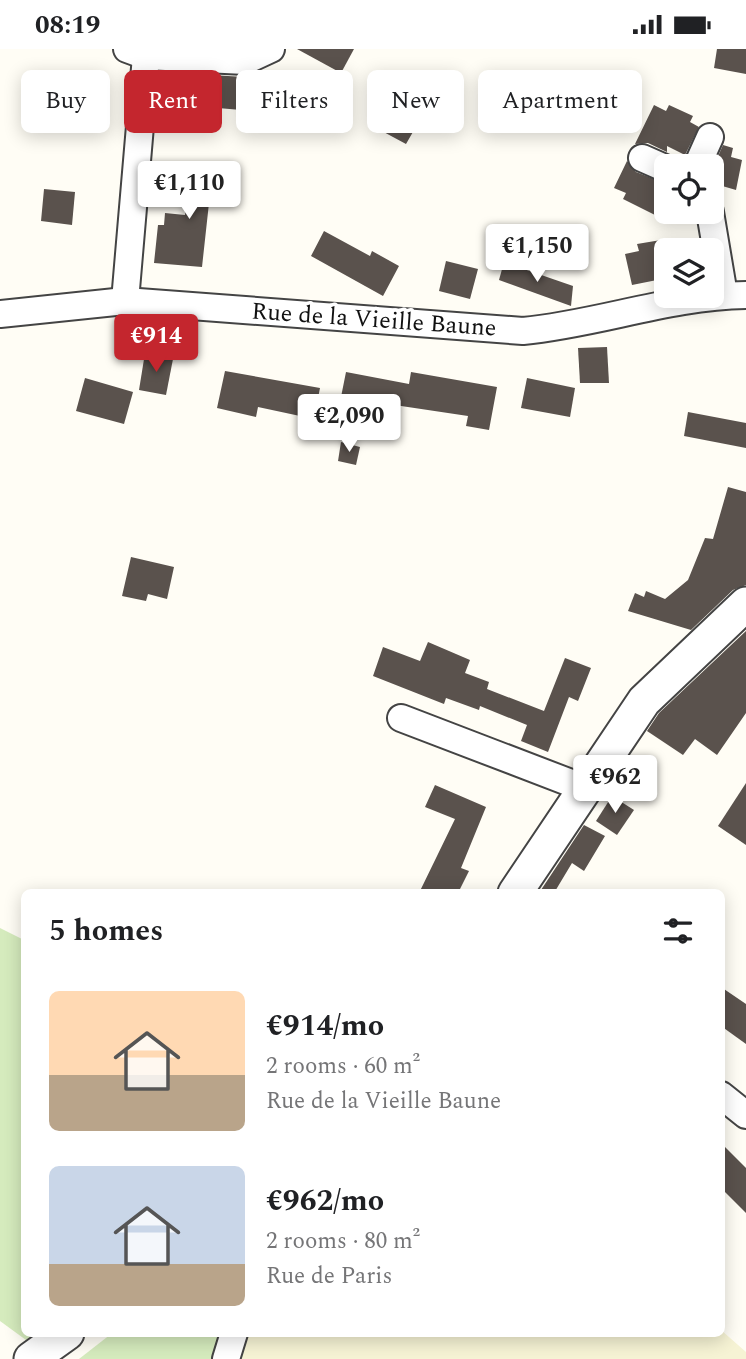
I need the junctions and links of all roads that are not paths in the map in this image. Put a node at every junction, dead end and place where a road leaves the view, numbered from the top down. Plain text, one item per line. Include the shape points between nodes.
1 (271, 49) edge
2 (137, 53) edge
3 (710, 137) dead end
4 (702, 154) edge
5 (642, 158) dead end
6 (654, 163) edge
7 (714, 224) edge
8 (735, 295) edge
9 (125, 301) junction
10 (0, 314) edge
11 (746, 604) edge
12 (401, 718) dead end
13 (584, 788) junction
14 (518, 889) edge
15 (725, 1098) edge
16 (746, 1115) edge
17 (61, 1337) edge
18 (233, 1337) edge
19 (31, 1359) edge
20 (226, 1359) edge

1 - 2 street via 245,61
2 - 9 street
3 - 4 street
5 - 6 street
7 - 8 street
8 - 9 street, Rue de la Vieille Baune via 680,301 570,327 523,331
9 - 10 street, Rue de la Vieille Baune
11 - 13 street via 644,701
12 - 13 street
13 - 14 street
15 - 16 street
17 - 19 street
18 - 20 street

